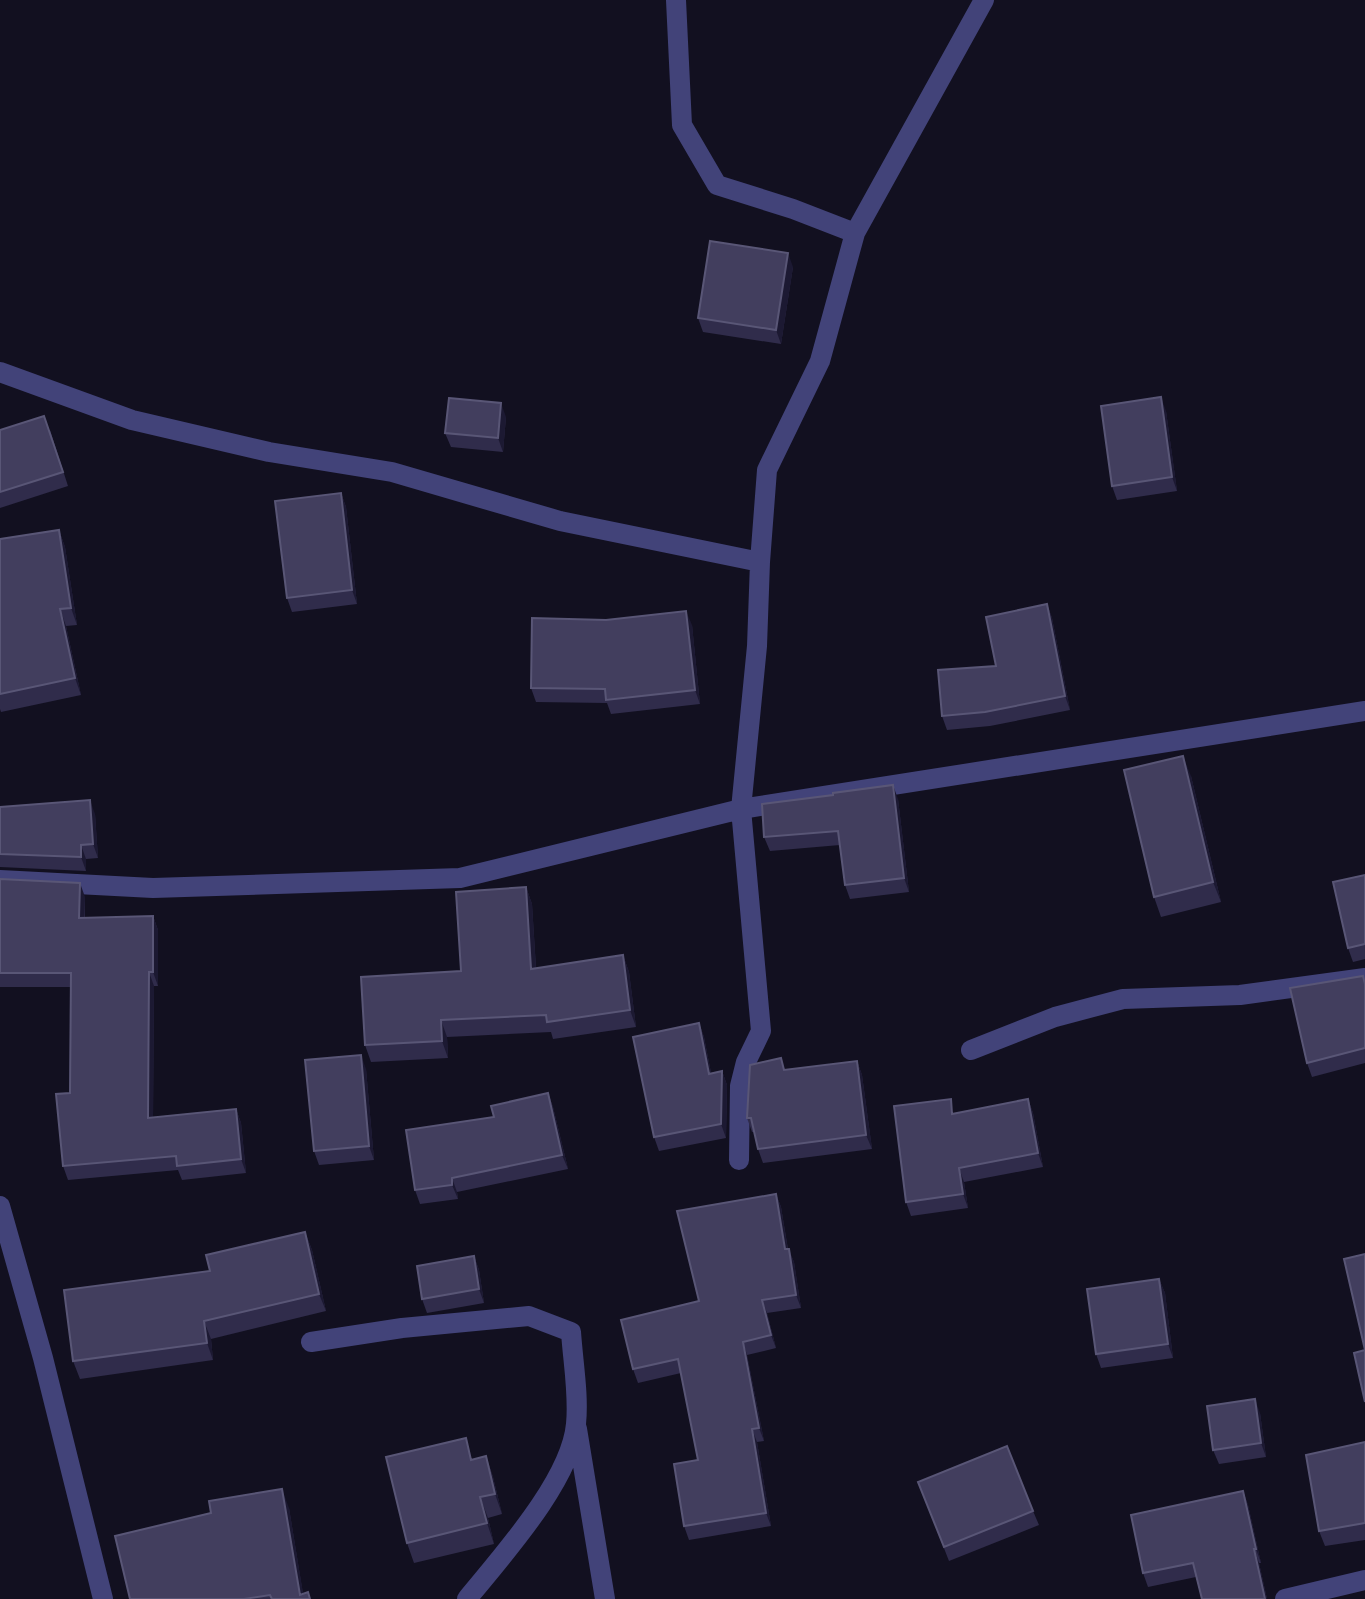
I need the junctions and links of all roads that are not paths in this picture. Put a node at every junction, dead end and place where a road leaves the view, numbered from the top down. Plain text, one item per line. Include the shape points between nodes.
1 (676, 0) edge
2 (984, 0) edge
3 (855, 233) junction
4 (0, 372) edge
5 (760, 562) junction
6 (1365, 711) edge
7 (741, 809) junction
8 (0, 880) edge
9 (1365, 978) edge
10 (971, 1050) dead end
11 (739, 1160) dead end
12 (0, 1206) edge
13 (311, 1342) dead end
14 (576, 1425) junction
15 (1365, 1580) edge
16 (103, 1599) edge
17 (467, 1599) edge
18 (605, 1599) edge
19 (1285, 1599) edge

1 - 3 street via 682,125 717,185
2 - 3 street
3 - 5 street via 820,361 767,470
4 - 5 street via 132,420 269,452 392,472 560,521
5 - 7 street
6 - 7 street
7 - 8 street via 460,878 153,888
7 - 11 street via 761,1031 740,1086
9 - 10 street via 1240,995 1123,999 1055,1017
12 - 16 street
13 - 14 street via 529,1316 571,1332
14 - 17 street via 562,1471 516,1540
14 - 18 street
15 - 19 street

